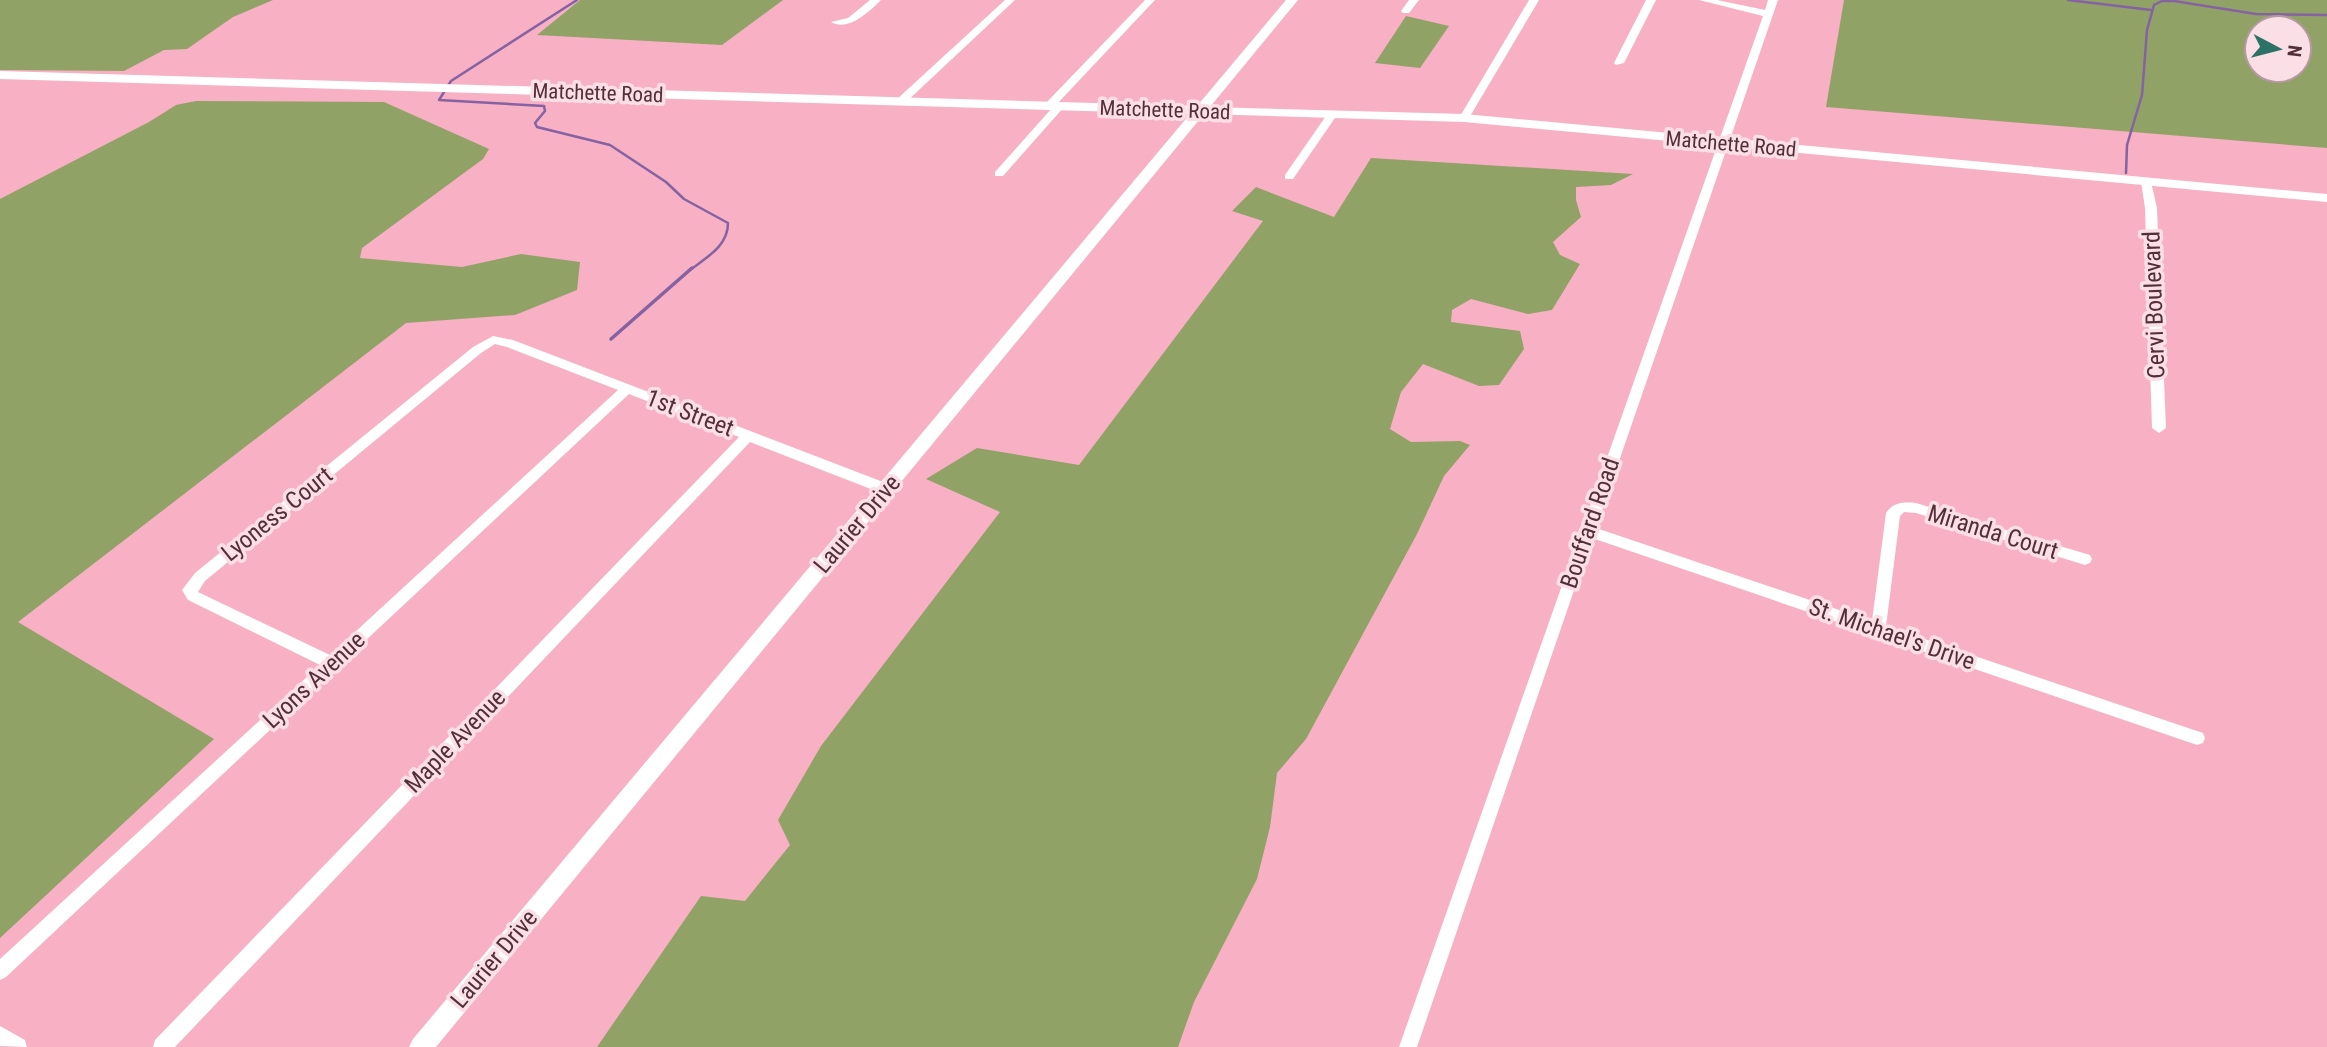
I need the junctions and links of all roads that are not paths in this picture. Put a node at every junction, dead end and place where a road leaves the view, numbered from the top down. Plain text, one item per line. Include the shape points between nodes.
1 (876, 0) edge
2 (1010, 0) edge
3 (1150, 0) edge
4 (1292, 0) edge
5 (1414, 0) edge
6 (1534, 0) edge
7 (1651, 0) edge
8 (1704, 0) edge
9 (1770, 7) edge
10 (1406, 11) dead end
11 (836, 22) dead end
12 (1619, 63) dead end
13 (0, 75) edge
14 (900, 102) junction
15 (1054, 106) junction
16 (1199, 112) junction
17 (1332, 115) junction
18 (1464, 118) junction
19 (1723, 143) junction
20 (999, 174) dead end
21 (1289, 177) dead end
22 (2146, 182) junction
23 (2327, 198) edge
24 (493, 340) joint
25 (627, 389) junction
26 (2159, 428) dead end
27 (748, 436) junction
28 (886, 489) junction
29 (1588, 531) junction
30 (2085, 559) dead end
31 (1878, 629) junction
32 (331, 663) junction
33 (2197, 738) dead end
34 (0, 971) edge
35 (0, 1035) edge
36 (18, 1047) edge
37 (162, 1047) edge
38 (421, 1047) edge
39 (1408, 1047) edge

1 - 11 street via 851,20
2 - 14 street
3 - 15 street
4 - 16 street, Laurier Drive
5 - 10 street
6 - 18 street
7 - 12 street
8 - 9 street
9 - 19 street, Bouffard Road
13 - 14 street, Matchette Road
14 - 15 street, Matchette Road
15 - 16 street, Matchette Road
15 - 20 street
16 - 17 street, Matchette Road
16 - 28 street, Laurier Drive
17 - 18 street, Matchette Road
17 - 21 street
18 - 19 street, Matchette Road
19 - 22 street, Matchette Road
19 - 29 street, Bouffard Road
22 - 23 street, Matchette Road
22 - 26 street, Cervi Boulevard via 2151,208
24 - 25 street, 1st Street
24 - 32 street, Lyoness Court via 189,590 193,596
25 - 27 street, 1st Street
25 - 32 street, Lyons Avenue
27 - 28 street, 1st Street
27 - 37 street, Maple Avenue
28 - 38 street, Laurier Drive
29 - 31 street, St. Michael's Drive
29 - 39 street, Bouffard Road
30 - 31 street, Miranda Court via 1902,507 1893,513
31 - 33 street, St. Michael's Drive
32 - 34 street, Lyons Avenue
35 - 36 street

